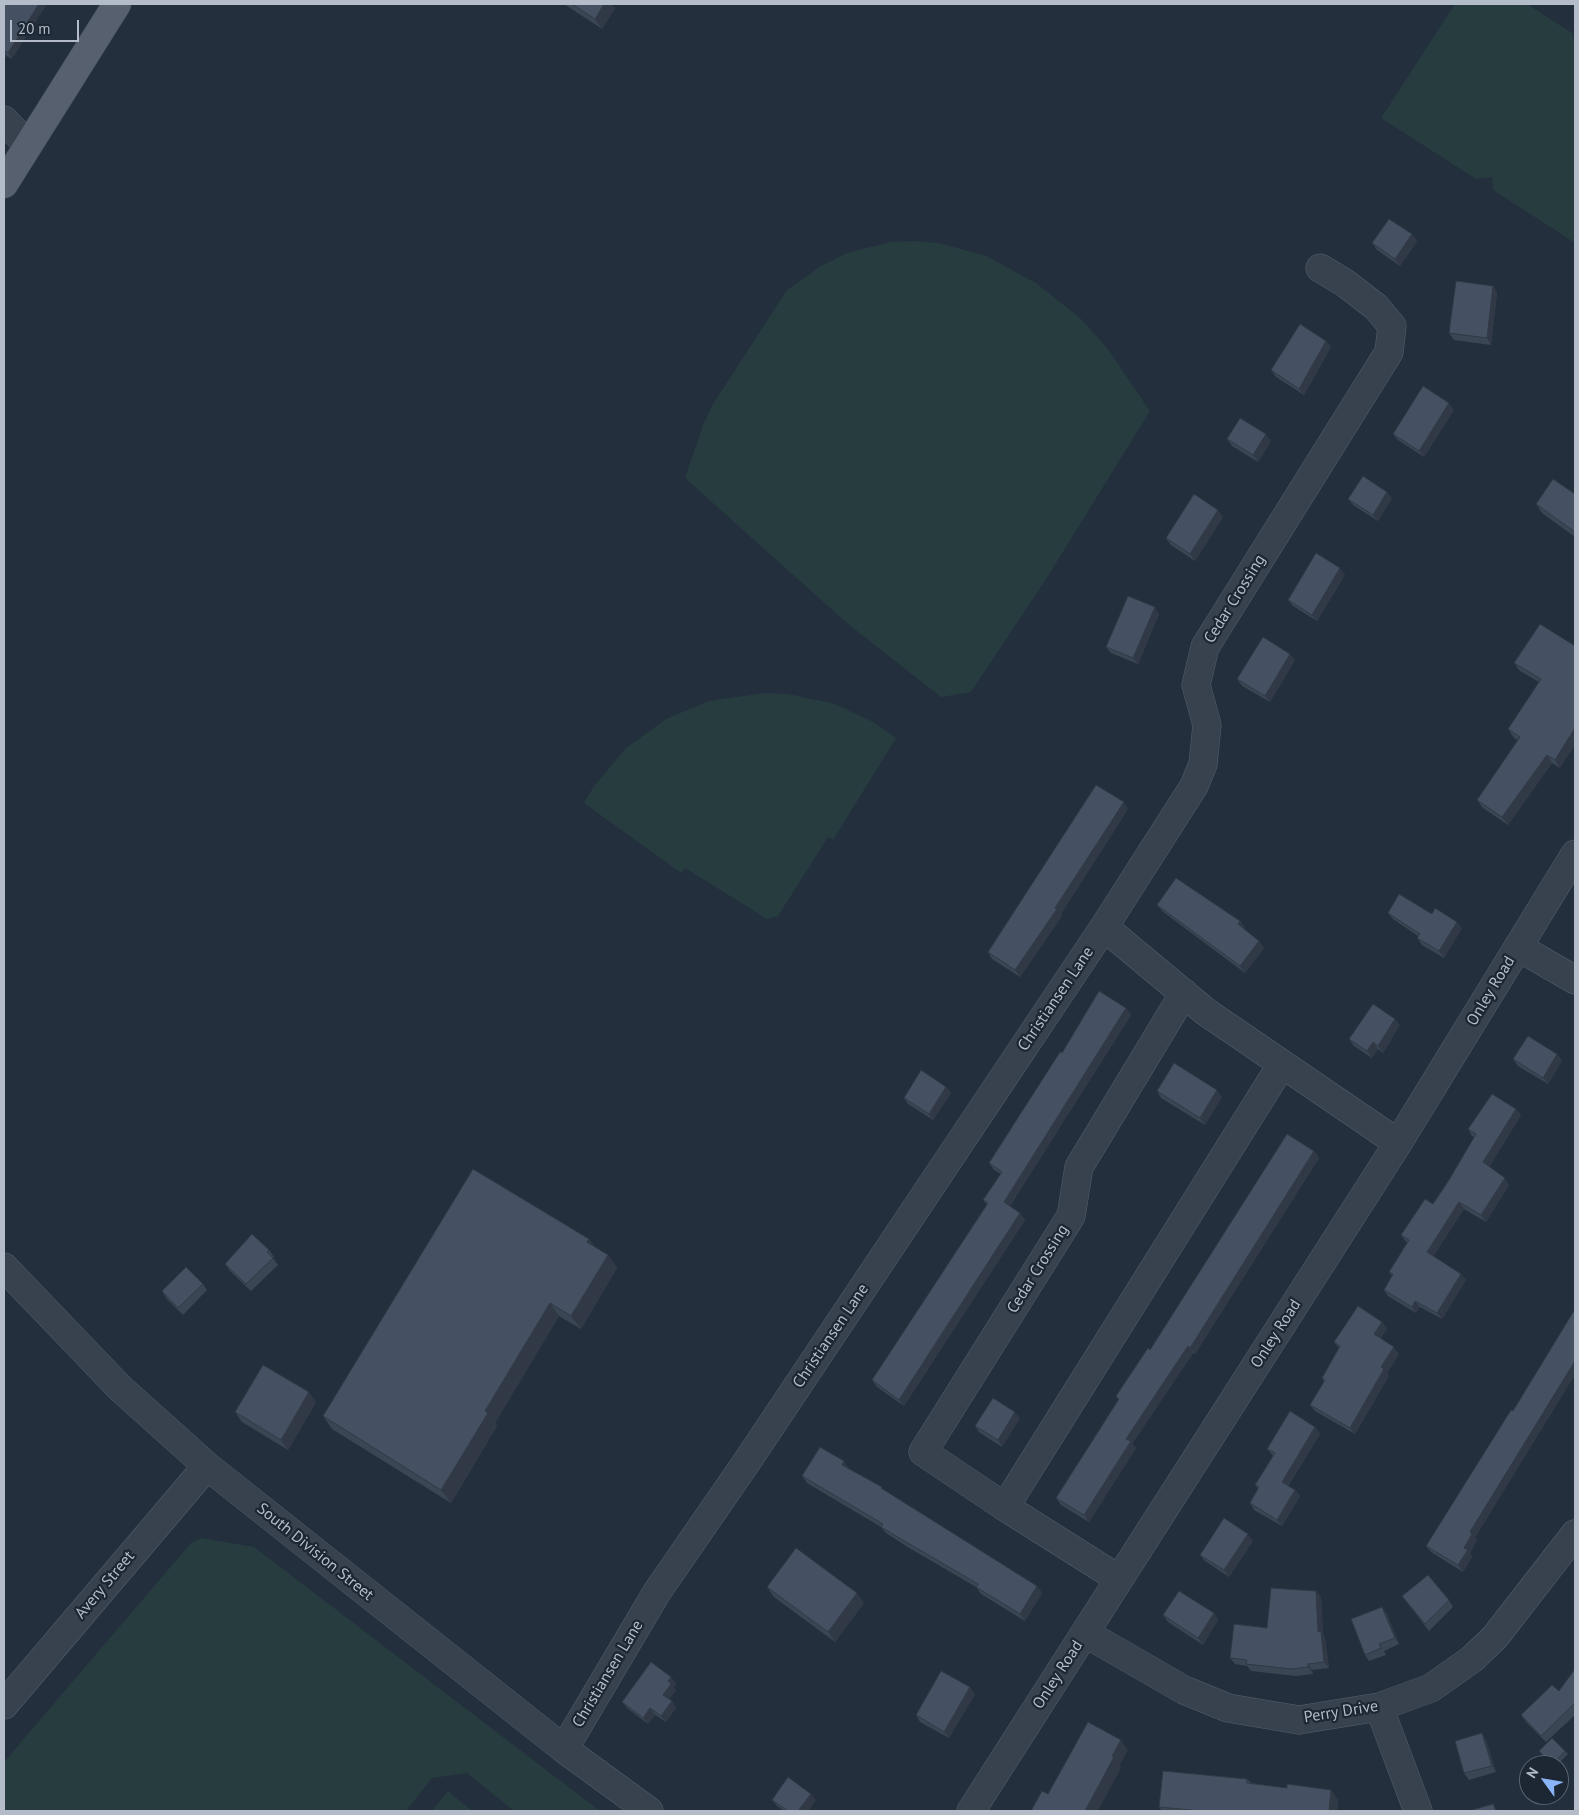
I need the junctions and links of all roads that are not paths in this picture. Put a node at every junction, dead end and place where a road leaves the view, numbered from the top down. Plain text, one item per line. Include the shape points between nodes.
1 (117, 4) edge
2 (4, 120) edge
3 (28, 145) junction
4 (4, 184) edge
5 (1320, 268) dead end
6 (1575, 854) edge
7 (1104, 927) junction
8 (1518, 946) junction
9 (1575, 980) edge
10 (1184, 993) junction
11 (1282, 1064) junction
12 (1398, 1143) junction
13 (4, 1267) edge
14 (207, 1466) junction
15 (1005, 1507) junction
16 (1575, 1534) edge
17 (1119, 1579) junction
18 (1085, 1633) junction
19 (4, 1705) edge
20 (1379, 1708) junction
21 (564, 1748) junction
22 (649, 1811) edge
23 (971, 1811) edge
24 (1418, 1811) edge

1 - 3 main road
2 - 3 street
3 - 4 main road
5 - 7 street, Cedar Crossing via 1376,307 1392,326 1389,352 1205,647 1196,685 1207,725 1204,764 1194,786
6 - 8 street, Onley Road
7 - 10 street
7 - 21 street, Christiansen Lane via 657,1592
8 - 9 street
8 - 12 street, Onley Road
10 - 11 street
10 - 15 street, Cedar Crossing via 1079,1167 1071,1216 923,1452
11 - 12 street
11 - 15 street
12 - 17 street, Onley Road
13 - 14 street, South Division Street via 120,1388
14 - 19 street, Avery Street
14 - 21 street, South Division Street
15 - 17 street, Cedar Crossing
16 - 20 street, Perry Drive via 1495,1638 1472,1659 1431,1688
17 - 18 street, Onley Road
18 - 20 street, Perry Drive via 1184,1690 1228,1708 1299,1720
18 - 23 street, Onley Road
20 - 24 street
21 - 22 street, South Division Street

